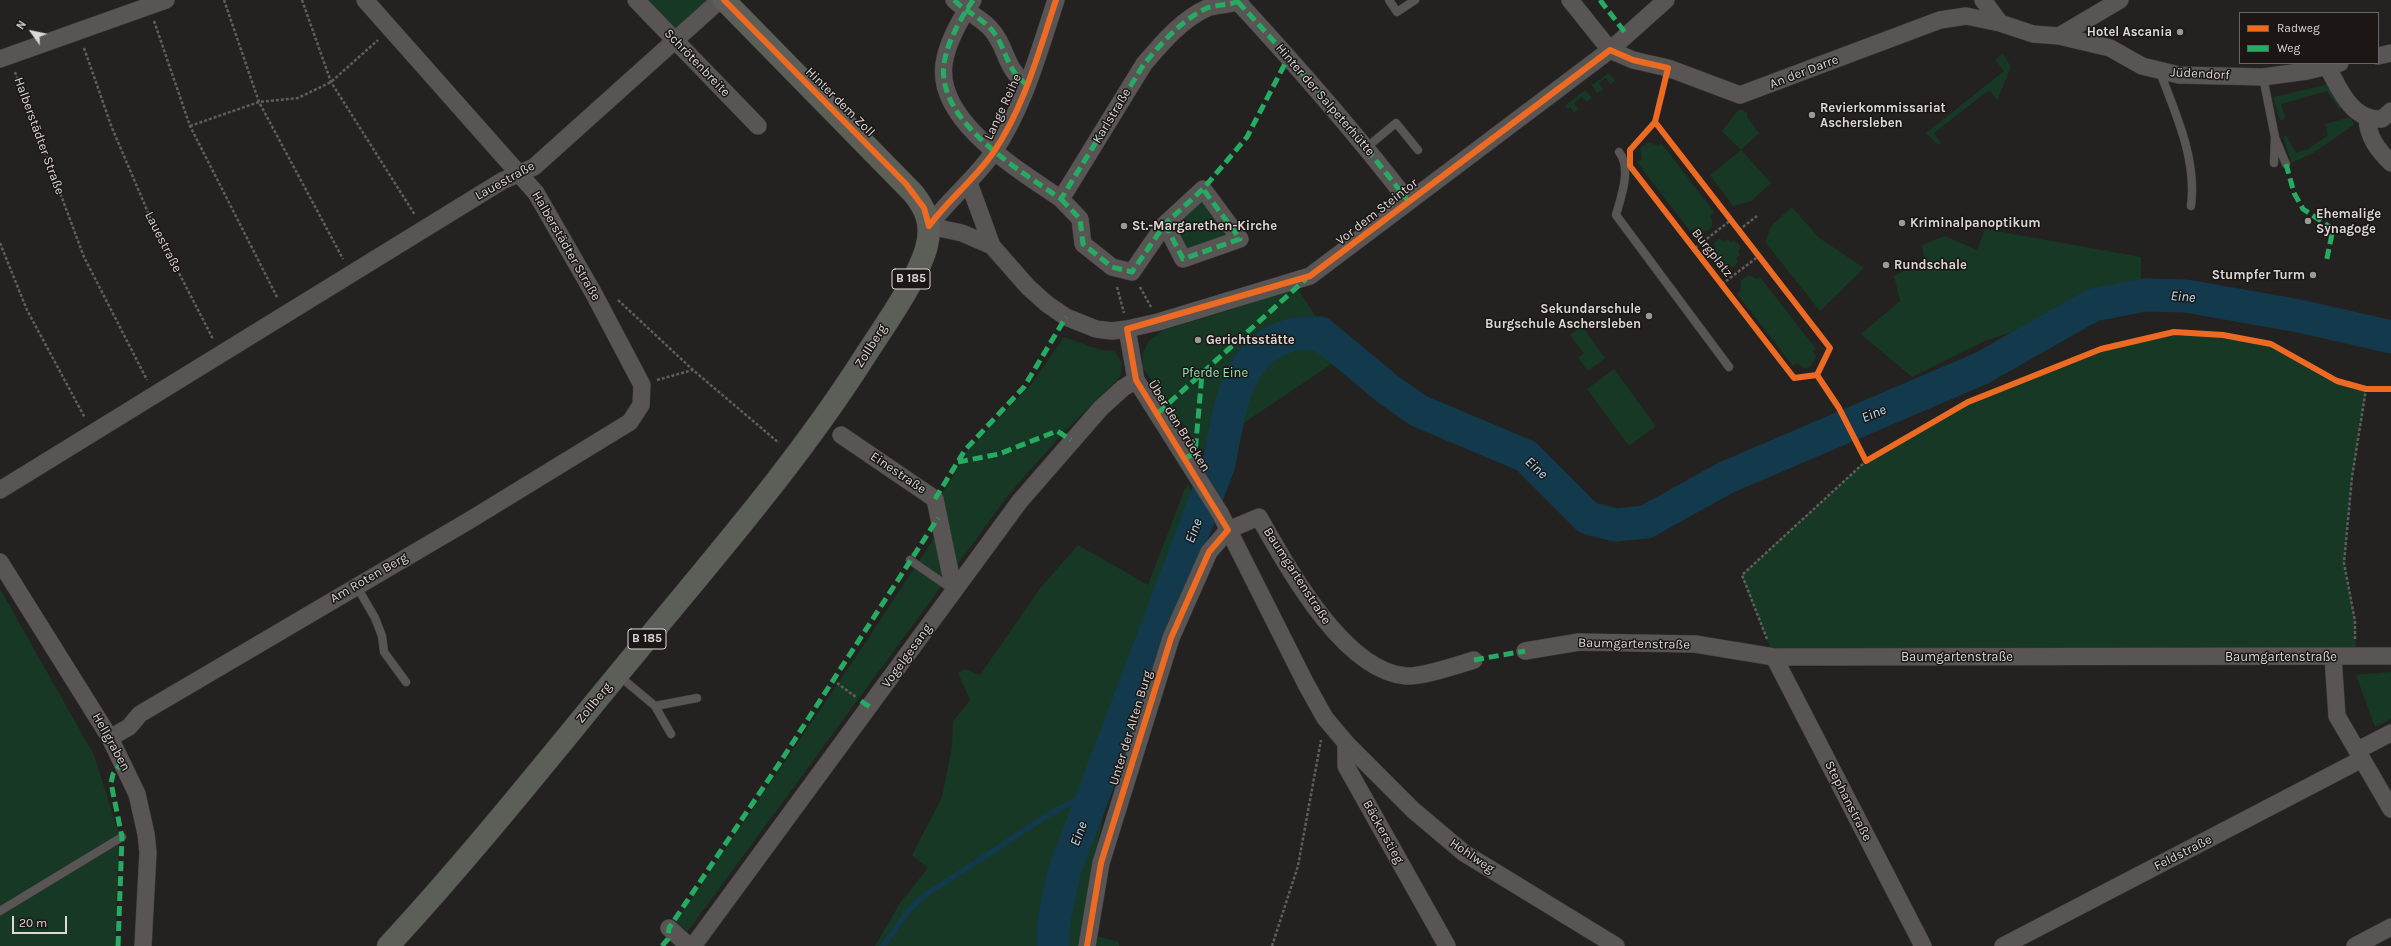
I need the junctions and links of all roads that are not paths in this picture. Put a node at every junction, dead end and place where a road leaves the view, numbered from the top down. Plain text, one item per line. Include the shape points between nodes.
1 (166, 0) edge
2 (365, 0) edge
3 (636, 0) edge
4 (720, 0) edge
5 (724, 0) edge
6 (1056, 0) edge
7 (1389, 0) edge
8 (1415, 0) edge
9 (1570, 0) edge
10 (1666, 0) edge
11 (1983, 0) edge
12 (2120, 0) edge
13 (1239, 1) edge
14 (1215, 2) edge
15 (964, 4) edge
16 (2000, 23) junction
17 (2059, 36) junction
18 (676, 40) junction
19 (1610, 50) junction
20 (2391, 53) edge
21 (2379, 56) edge
22 (4, 57) edge
23 (2333, 64) edge
24 (2160, 72) junction
25 (2263, 77) junction
26 (1026, 84) junction
27 (2391, 111) edge
28 (2367, 118) junction
29 (758, 126) dead end
30 (2275, 138) junction
31 (1367, 148) junction
32 (1418, 150) dead end
33 (994, 152) junction
34 (1620, 152) dead end
35 (2274, 163) dead end
36 (2391, 163) edge
37 (2286, 164) dead end
38 (520, 173) junction
39 (969, 183) junction
40 (1061, 199) junction
41 (1408, 201) junction
42 (2191, 206) dead end
43 (1165, 224) dead end
44 (929, 226) junction
45 (992, 246) junction
46 (1127, 329) junction
47 (1729, 367) dead end
48 (1136, 380) junction
49 (630, 422) joint
50 (842, 435) dead end
51 (0, 490) edge
52 (1228, 530) junction
53 (910, 560) dead end
54 (0, 562) edge
55 (356, 585) junction
56 (954, 591) junction
57 (1525, 652) dead end
58 (2391, 656) edge
59 (1774, 657) junction
60 (2333, 657) junction
61 (1474, 660) dead end
62 (618, 675) junction
63 (406, 682) dead end
64 (697, 698) dead end
65 (655, 706) junction
66 (2391, 733) edge
67 (671, 734) dead end
68 (110, 738) junction
69 (1346, 743) junction
70 (2360, 755) junction
71 (2391, 809) edge
72 (122, 836) dead end
73 (0, 911) edge
74 (2391, 927) edge
75 (669, 928) dead end
76 (143, 946) edge
77 (388, 946) edge
78 (689, 946) edge
79 (693, 946) edge
80 (1087, 946) edge
81 (1447, 946) edge
82 (1616, 946) edge
83 (1922, 946) edge
84 (2003, 946) edge
85 (2355, 946) edge

1 - 22 street
2 - 38 street, Halberstädter Straße
3 - 18 street, Schrötenbreite
4 - 18 street, Lauestraße
5 - 44 main road, Hinter dem Zoll / B 185 via 906,184 924,208
6 - 26 street, Lange Reihe
7 - 8 lane via 1397,12
9 - 19 street
10 - 19 street, Vor dem Steintor
11 - 16 street
12 - 17 street
13 - 14 street, Karlstraße
13 - 31 street, Hinter der Salpeterhütte
14 - 40 street, Karlstraße via 1170,34 1144,64
15 - 26 street via 989,26 1002,45 1016,76
15 - 33 street, Lange Reihe via 944,64 946,87 966,125
16 - 17 street, An der Darre via 2033,34
16 - 19 street, An der Darre via 1966,16 1940,20 1740,95
17 - 24 street, An der Darre via 2110,48 2142,66
18 - 29 street, Schrötenbreite
18 - 38 street, Lauestraße via 534,167
19 - 41 street, Vor dem Steintor
20 - 21 street
23 - 25 street, Jüdendorf via 2307,71
23 - 28 street via 2344,98
24 - 25 street, Jüdendorf via 2179,75
24 - 42 lane, Jüdendorf via 2186,141
25 - 30 lane
26 - 33 street, Lange Reihe
27 - 28 street via 2382,119
28 - 36 street via 2368,131 2374,143
30 - 35 lane
30 - 37 lane
31 - 32 lane via 1396,123
31 - 41 street, Hinter der Salpeterhütte
33 - 39 street, Lange Reihe
33 - 40 street
34 - 47 lane via 1624,157 1625,170 1616,215
38 - 49 street, Halberstädter Straße via 536,193 642,385 641,405
38 - 51 street, Lauestraße via 502,181
39 - 44 street, Lange Reihe via 941,210
39 - 45 street
40 - 43 street via 1080,219 1083,244 1112,267 1132,272
41 - 46 street, Vor dem Steintor via 1310,276
44 - 45 street via 962,233
44 - 62 main road, Zollberg / B 185 via 927,247 912,278 856,371 795,456
45 - 46 street via 1028,287 1066,317 1096,329
46 - 48 street, Über den Brücken
48 - 52 street, Über den Brücken via 1193,468
48 - 56 street, Vogelgesang via 1101,408 1066,446 1020,501
49 - 55 street, Am Roten Berg via 470,520
50 - 56 street, Einestraße via 935,499
52 - 61 street, Baumgartenstraße via 1259,517 1302,587 1331,628 1357,654 1385,671 1406,676
52 - 69 street, Über den Brücken via 1306,684 1325,718
52 - 80 street, Unter der Alten Burg via 1209,552 1170,638 1101,863
53 - 56 lane
54 - 68 street, Hellgraben
55 - 63 lane via 382,636 384,652
55 - 68 street, Am Roten Berg via 140,714 129,727
56 - 79 street, Vogelgesang
57 - 59 street, Baumgartenstraße via 1587,642 1695,644
58 - 60 street, Baumgartenstraße
59 - 60 street, Baumgartenstraße
59 - 83 street, Stephanstraße
60 - 70 street via 2337,716
62 - 65 lane
62 - 77 main road, Zollberg / B 185 via 484,838
64 - 65 lane
65 - 67 lane
66 - 70 street, Feldstraße
68 - 76 street, Hellgraben via 137,794 146,834 147,882
69 - 81 street, Bäckerstieg via 1346,766
69 - 82 street, Hohlweg via 1413,810 1464,853
70 - 71 street
70 - 84 street, Feldstraße
72 - 73 lane
74 - 85 street
75 - 78 street

